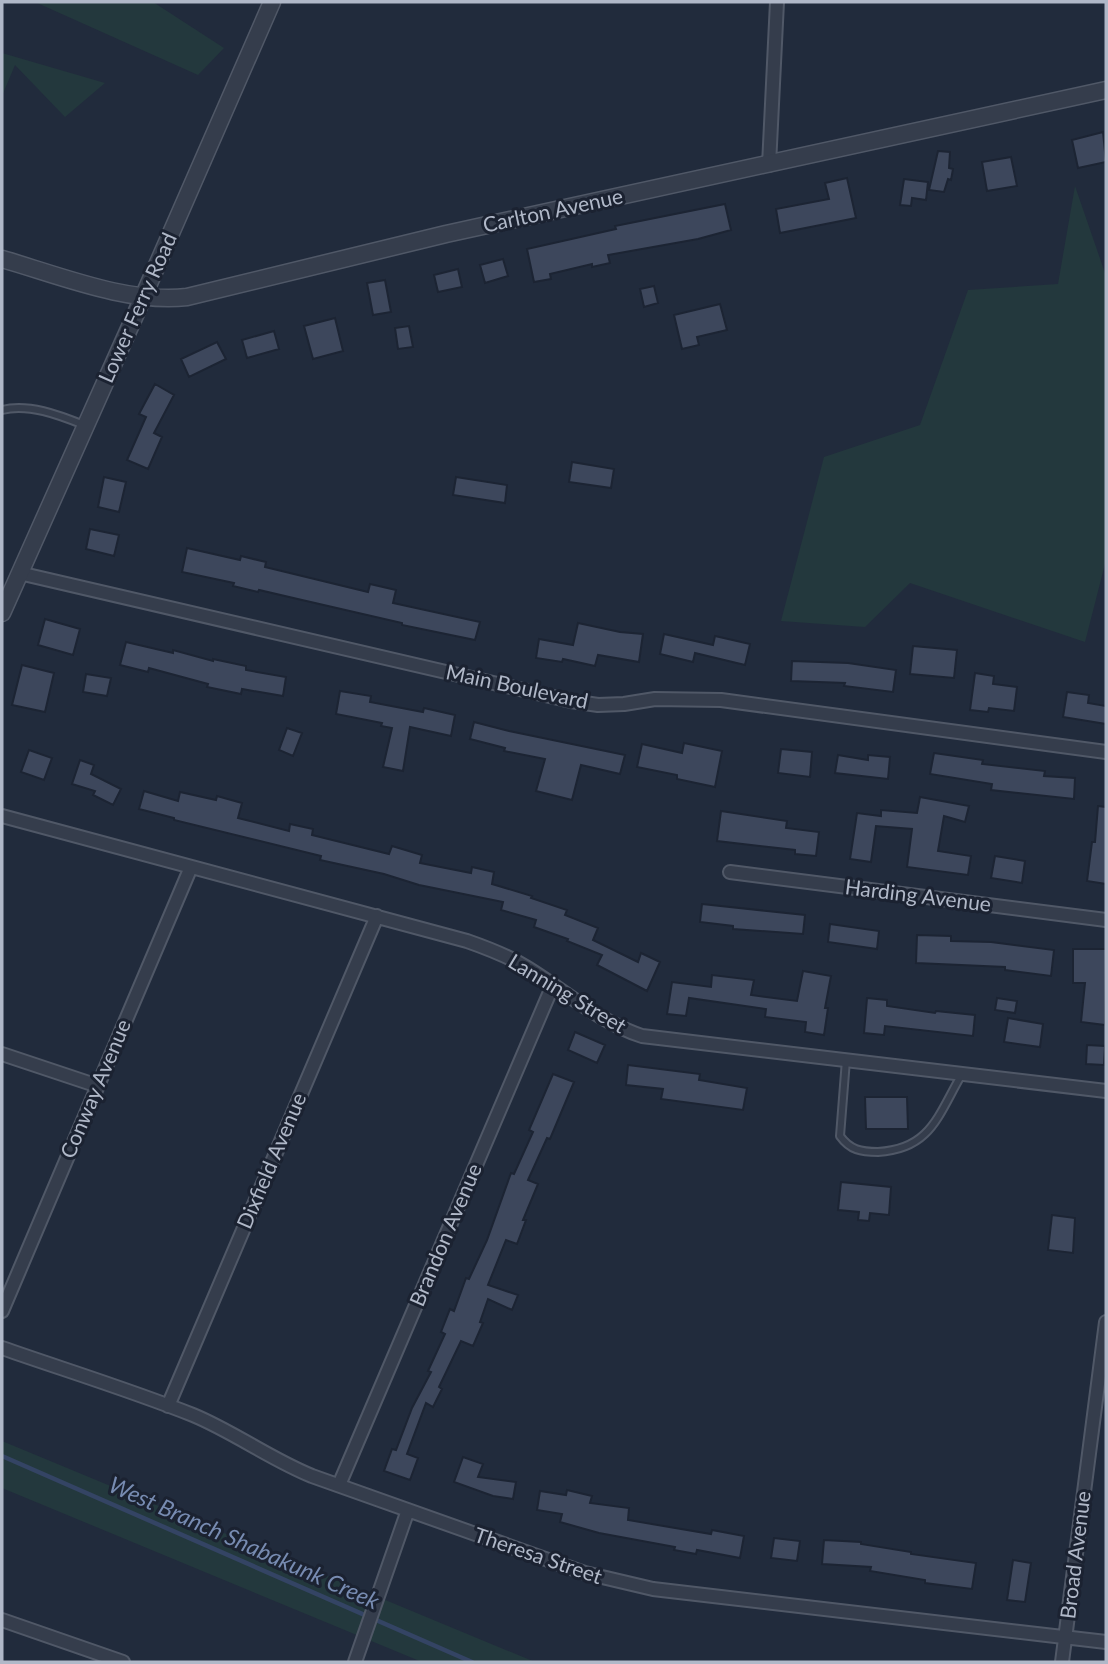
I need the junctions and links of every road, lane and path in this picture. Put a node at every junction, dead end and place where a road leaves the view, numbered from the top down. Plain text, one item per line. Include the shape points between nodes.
1 (272, 2) edge
2 (777, 2) edge
3 (1106, 90) edge
4 (769, 165) junction
5 (2, 259) edge
6 (143, 297) junction
7 (2, 410) edge
8 (86, 425) junction
9 (19, 573) junction
10 (2, 612) edge
11 (1106, 752) edge
12 (2, 816) edge
13 (191, 867) junction
14 (730, 872) dead end
15 (377, 916) junction
16 (1106, 920) edge
17 (553, 985) junction
18 (2, 1054) edge
19 (846, 1060) junction
20 (962, 1074) junction
21 (97, 1086) junction
22 (1106, 1091) edge
23 (2, 1311) edge
24 (1106, 1322) edge
25 (2, 1348) edge
26 (168, 1406) junction
27 (340, 1485) junction
28 (408, 1510) junction
29 (2, 1620) edge
30 (1065, 1638) junction
31 (1106, 1643) edge
32 (357, 1657) edge
33 (123, 1662) edge
34 (1062, 1662) edge

1 - 6 street, Lower Ferry Road
2 - 4 street
3 - 4 street, Carlton Avenue
4 - 6 street, Carlton Avenue via 446,234 187,297
5 - 6 street, Carlton Avenue
6 - 8 street, Lower Ferry Road
7 - 8 lane via 29,408
8 - 9 street, Lower Ferry Road
9 - 10 street, Lower Ferry Road
9 - 11 street, Main Boulevard via 571,701 598,705 655,699 721,700
12 - 13 street, Lanning Street
13 - 15 street, Lanning Street
13 - 21 street, Conway Avenue
14 - 16 street, Harding Avenue
15 - 17 street, Lanning Street via 496,952
15 - 26 street, Dixfield Avenue
17 - 19 street, Lanning Street via 605,1020 642,1036
17 - 27 street, Brandon Avenue
18 - 21 street
19 - 20 street, Lanning Street
19 - 20 lane via 840,1136 862,1152 898,1151 914,1144 927,1133
20 - 22 street, Lanning Street
21 - 23 street, Conway Avenue
24 - 30 street, Broad Avenue
25 - 26 street, Theresa Street
26 - 27 street, Theresa Street via 234,1435 288,1466
27 - 28 street, Theresa Street
28 - 30 street, Theresa Street via 622,1583
28 - 32 street
29 - 33 street
30 - 31 street, Theresa Street
30 - 34 street, Broad Avenue

